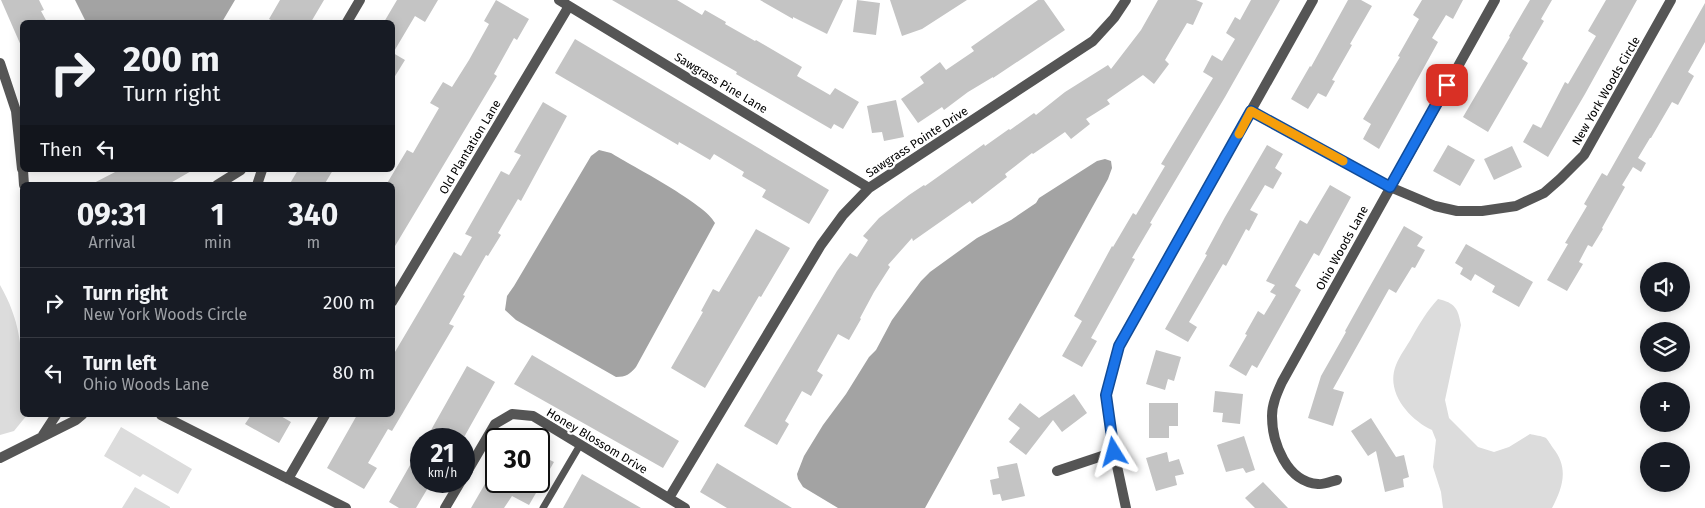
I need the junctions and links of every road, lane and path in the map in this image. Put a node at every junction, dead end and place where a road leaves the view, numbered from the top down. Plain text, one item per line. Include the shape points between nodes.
1 (360, 0) edge
2 (1126, 0) edge
3 (1313, 0) edge
4 (1495, 0) edge
5 (1671, 0) edge
6 (564, 3) edge
7 (348, 20) edge
8 (0, 63) edge
9 (1251, 111) junction
10 (20, 144) edge
11 (238, 172) edge
12 (221, 182) edge
13 (1390, 187) junction
14 (869, 188) junction
15 (395, 297) edge
16 (55, 417) edge
17 (80, 417) edge
18 (165, 417) edge
19 (324, 417) edge
20 (42, 436) junction
21 (580, 445) junction
22 (1114, 452) junction
23 (0, 458) edge
24 (475, 458) edge
25 (1057, 471) dead end
26 (288, 479) junction
27 (1337, 480) dead end
28 (454, 493) edge
29 (669, 498) junction
30 (346, 508) edge
31 (446, 508) edge
32 (543, 508) edge
33 (685, 508) edge
34 (1126, 508) edge

1 - 7 street
2 - 14 street, Sawgrass Pointe Drive via 1093,41
3 - 9 street
4 - 13 street, Ohio Woods Lane
5 - 13 street, New York Woods Circle via 1584,155 1544,193 1516,206 1482,212 1435,206
6 - 14 street, Sawgrass Pine Lane
6 - 15 street, Old Plantation Lane
8 - 10 street via 16,111
9 - 13 street, New York Woods Circle
9 - 22 street via 1119,346 1106,395
11 - 12 street
13 - 27 street, Ohio Woods Lane via 1282,382 1272,414 1276,445 1293,472 1306,481 1320,484
14 - 29 street, Sawgrass Pointe Drive via 820,246
16 - 20 street
17 - 20 street
18 - 26 street
19 - 26 street
20 - 23 street
21 - 24 street, Honey Blossom Drive via 533,416 512,414 495,424
21 - 29 street, Honey Blossom Drive
21 - 32 lane
22 - 25 street
22 - 34 street
26 - 30 street
28 - 31 street
29 - 33 street, Honey Blossom Drive

